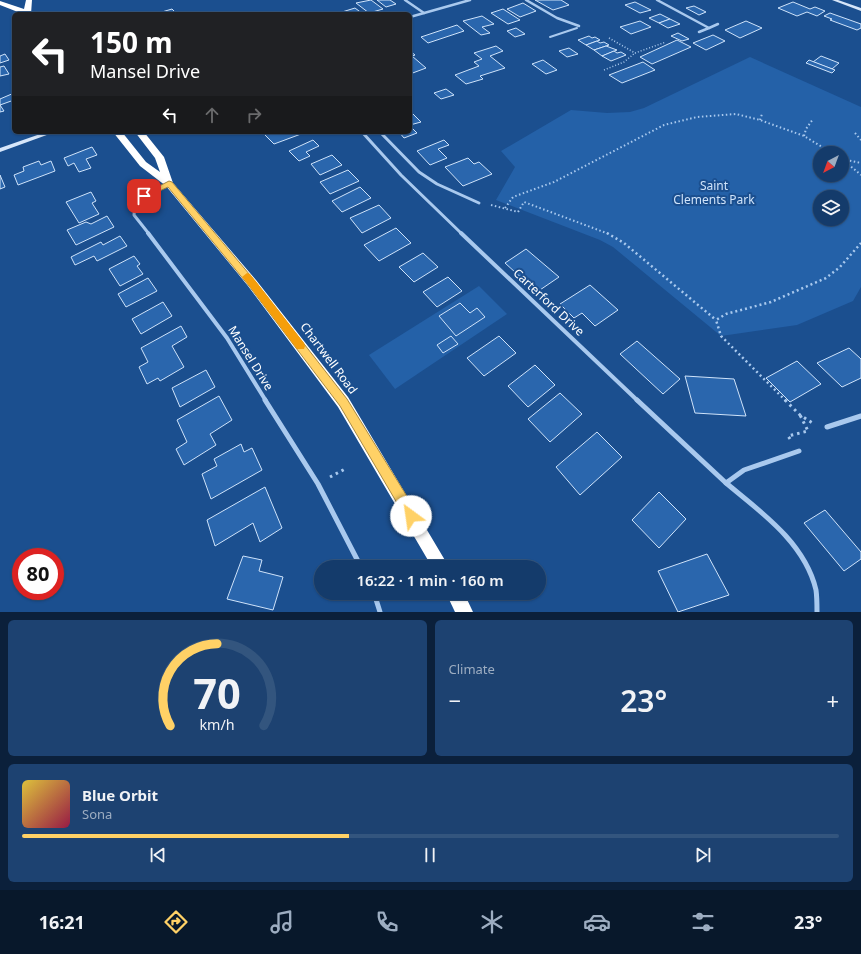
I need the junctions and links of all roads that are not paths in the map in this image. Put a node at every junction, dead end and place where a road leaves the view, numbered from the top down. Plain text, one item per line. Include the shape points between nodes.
1 (5, 0) edge
2 (29, 0) edge
3 (405, 0) edge
4 (470, 0) edge
5 (526, 0) edge
6 (657, 0) edge
7 (834, 0) edge
8 (0, 2) edge
9 (861, 10) edge
10 (24, 12) edge
11 (28, 12) edge
12 (424, 13) junction
13 (412, 16) edge
14 (718, 24) dead end
15 (578, 27) joint
16 (709, 28) junction
17 (699, 32) dead end
18 (550, 37) dead end
19 (43, 134) edge
20 (119, 134) edge
21 (141, 134) edge
22 (364, 134) edge
23 (382, 134) edge
24 (0, 150) edge
25 (169, 184) junction
26 (480, 203) road end
27 (861, 416) edge
28 (827, 427) road end
29 (799, 451) road end
30 (726, 483) junction
31 (357, 560) edge
32 (437, 560) edge
33 (376, 600) edge
34 (458, 600) edge
35 (380, 612) edge
36 (464, 612) edge
37 (817, 612) edge

1 - 8 highway
2 - 11 highway
3 - 12 street
4 - 12 street
5 - 15 street
6 - 16 street
7 - 9 street
8 - 10 highway
12 - 13 street
14 - 16 street
15 - 18 lane
16 - 17 street
19 - 24 street
20 - 25 highway, Chartwell Road via 143,164
21 - 25 highway, Chartwell Road via 159,157
22 - 30 street, Carterford Drive via 401,175 490,261
23 - 26 street via 419,172 436,184
25 - 31 street, Mansel Drive via 138,200 132,211 134,215 227,338 318,484
25 - 32 highway, Chartwell Road via 252,283 343,402
27 - 28 street
29 - 30 street via 744,470
30 - 37 street, Carterford Drive via 782,531 808,565 818,598
33 - 35 street
34 - 36 highway

